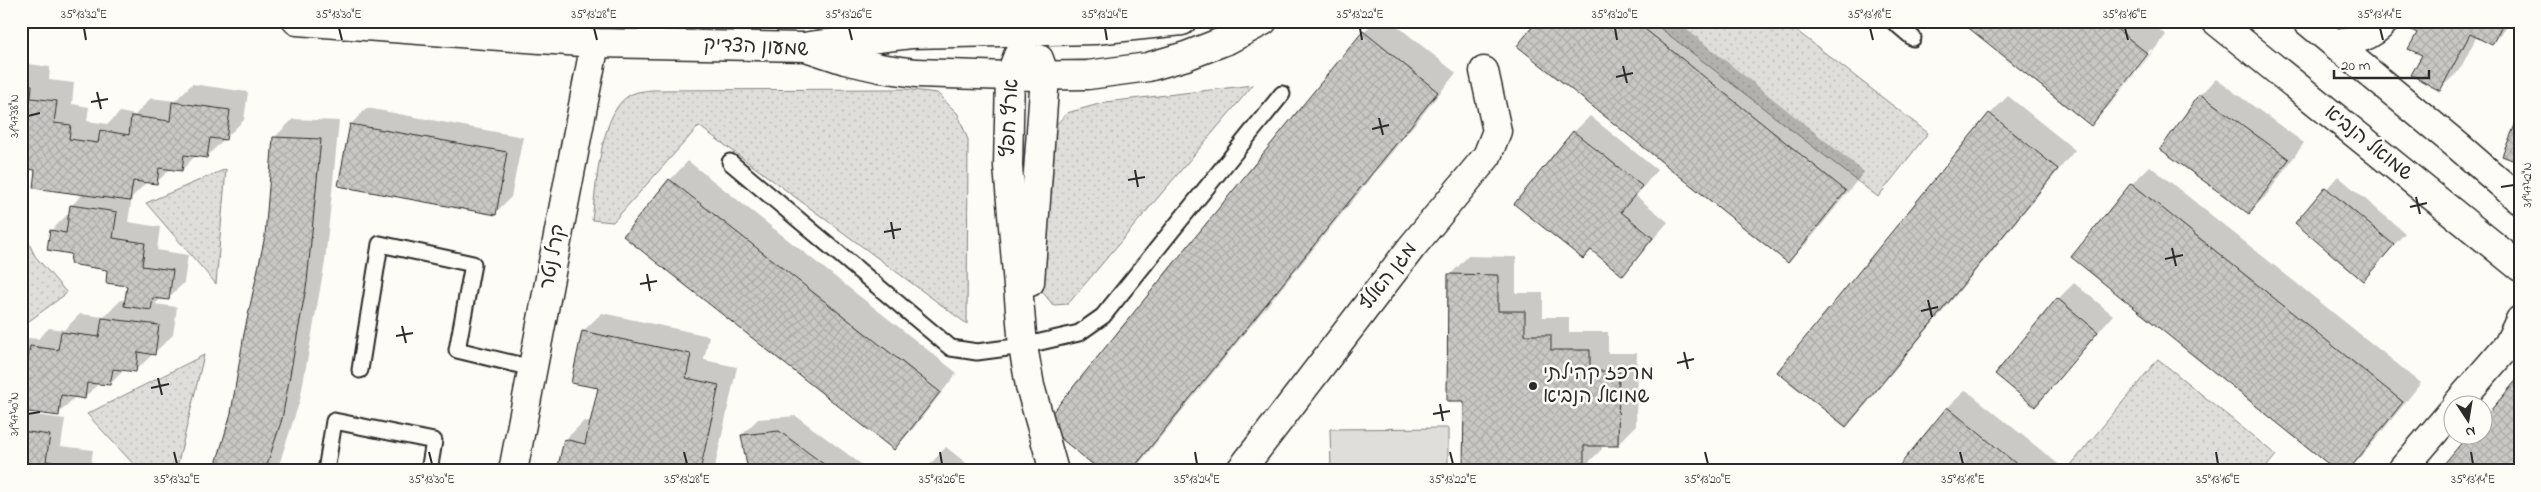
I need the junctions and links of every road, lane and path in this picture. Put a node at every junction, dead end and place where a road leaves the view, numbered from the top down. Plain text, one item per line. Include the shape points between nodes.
1 (297, 21) edge
2 (306, 21) edge
3 (1182, 21) edge
4 (1264, 21) edge
5 (1893, 21) edge
6 (2216, 21) edge
7 (2307, 21) edge
8 (2385, 21) edge
9 (1028, 32) junction
10 (1913, 38) dead end
11 (595, 43) junction
12 (2334, 43) junction
13 (806, 46) junction
14 (1484, 71) dead end
15 (1010, 76) junction
16 (1045, 76) junction
17 (1282, 94) dead end
18 (730, 162) dead end
19 (2520, 200) edge
20 (2519, 268) edge
21 (2520, 320) edge
22 (1023, 346) junction
23 (532, 368) junction
24 (360, 370) dead end
25 (2466, 394) edge
26 (2444, 421) edge
27 (326, 471) edge
28 (429, 471) edge
29 (513, 471) edge
30 (1054, 471) edge
31 (1240, 471) edge
32 (2401, 471) edge

1 - 2 street, שמעון הצדיק
2 - 11 street, שמעון הצדיק
3 - 9 street via 1095,30
4 - 16 street, שמעון הצדיק via 1195,53 1148,67 1088,75
5 - 10 lane
6 - 20 street, שמואל הנביא
7 - 12 street
8 - 12 street via 2376,32 2360,39
9 - 13 street via 911,34
9 - 15 street, ארץ חפץ
9 - 16 street, ארץ חפץ
11 - 13 street, שמעון הצדיק
11 - 23 street, קרל נטר
12 - 19 street
13 - 15 street, שמעון הצדיק via 880,68
14 - 31 street, מגן האלף via 1497,131 1487,156 1405,256
15 - 16 street, שמעון הצדיק
15 - 22 street, ארץ חפץ via 1008,166
16 - 22 street, ארץ חפץ via 1035,232
17 - 22 lane via 1102,316 1079,333
18 - 22 lane via 951,348 977,352
21 - 25 street via 2508,345
22 - 30 street, ארץ חפץ via 1030,386
23 - 24 lane via 457,350 473,264 380,244
23 - 29 street, קרל נטר
26 - 32 street
27 - 28 lane via 334,421 434,441

